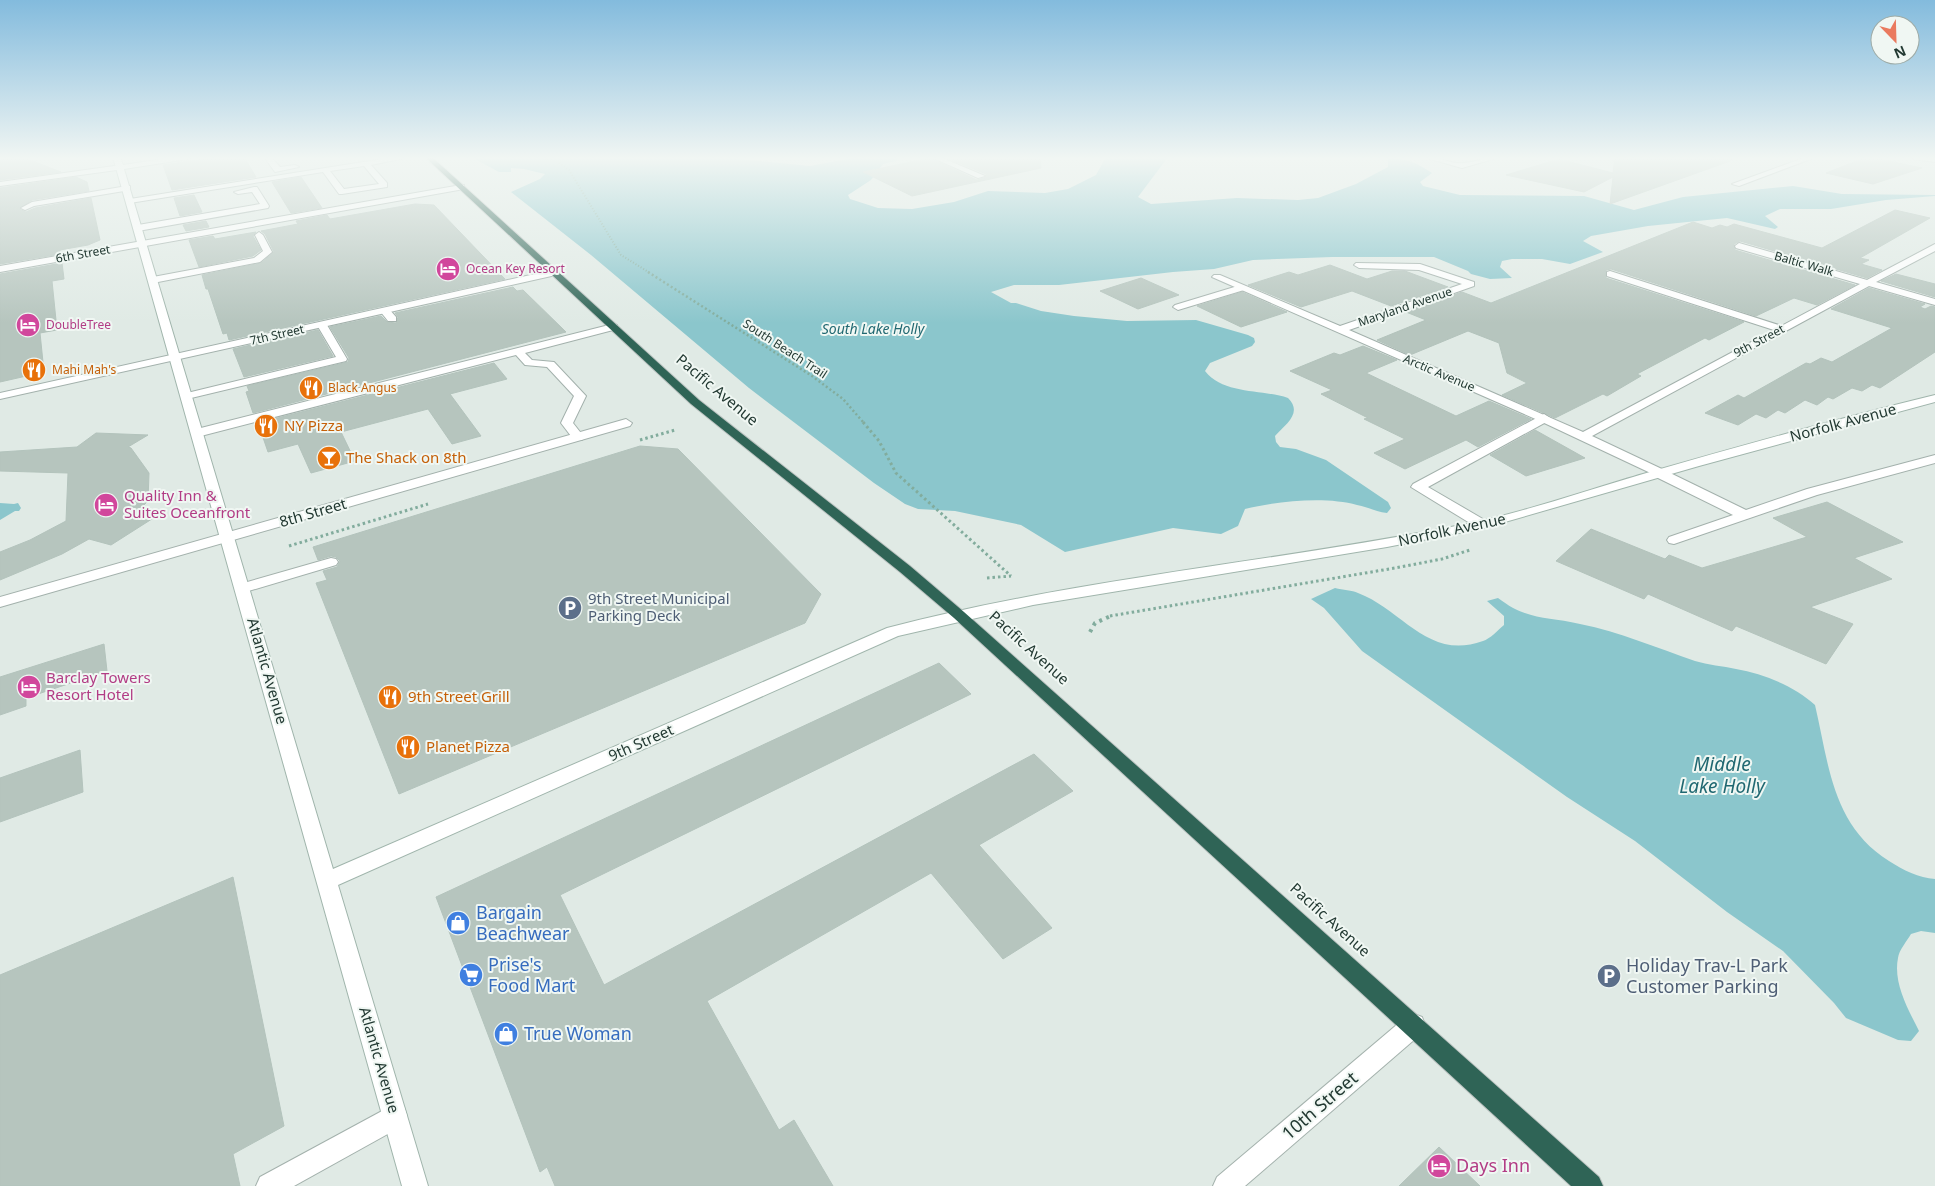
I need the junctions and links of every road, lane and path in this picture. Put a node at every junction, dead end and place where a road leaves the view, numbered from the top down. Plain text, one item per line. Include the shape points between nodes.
1 (134, 212) edge
2 (228, 212) edge
3 (319, 212) edge
4 (488, 212) edge
5 (595, 212) edge
6 (253, 224) junction
7 (138, 228) junction
8 (142, 244) junction
9 (1739, 246) dead end
10 (1935, 247) edge
11 (1359, 265) dead end
12 (0, 269) edge
13 (553, 273) junction
14 (1610, 274) dead end
15 (1217, 277) dead end
16 (153, 280) junction
17 (1868, 282) junction
18 (1241, 288) junction
19 (1935, 302) edge
20 (1178, 307) dead end
21 (385, 311) junction
22 (392, 320) dead end
23 (322, 325) junction
24 (613, 328) junction
25 (1781, 329) junction
26 (1339, 330) junction
27 (518, 352) junction
28 (176, 357) junction
29 (0, 396) edge
30 (187, 396) junction
31 (1935, 398) edge
32 (1544, 418) junction
33 (626, 423) dead end
34 (197, 432) junction
35 (1584, 436) junction
36 (578, 437) junction
37 (1935, 459) edge
38 (1659, 473) junction
39 (1745, 515) junction
40 (1483, 525) junction
41 (228, 538) junction
42 (1674, 540) dead end
43 (331, 562) dead end
44 (987, 578) dead end
45 (242, 588) junction
46 (0, 602) edge
47 (959, 615) junction
48 (326, 881) junction
49 (1414, 1026) junction
50 (395, 1116) junction
51 (270, 1186) edge
52 (415, 1186) edge
53 (1226, 1186) edge
54 (1590, 1186) edge

1 - 7 street, Atlantic Avenue
2 - 7 street
3 - 6 street, 6th Street
4 - 13 highway, Pacific Avenue
5 - 44 path, South Beach Trail via 622,255 843,399 879,442 896,473 1011,576
6 - 8 street, 6th Street
6 - 16 street via 263,238 266,255 243,267
7 - 8 street, Atlantic Avenue
8 - 12 street, 6th Street
8 - 16 street, Atlantic Avenue
9 - 17 street, Baltic Walk
10 - 17 street, 9th Street
11 - 26 street, Maryland Avenue via 1420,267 1471,284
13 - 21 street, 7th Street
13 - 24 highway, Pacific Avenue
14 - 25 street
15 - 18 street, Arctic Avenue
16 - 28 street, Atlantic Avenue
17 - 19 street, Baltic Walk
17 - 25 street, 9th Street
18 - 20 street
18 - 26 street, Arctic Avenue
21 - 22 street
21 - 23 street, 7th Street
23 - 28 street, 7th Street
23 - 30 street via 342,360
24 - 27 street
24 - 47 highway, Pacific Avenue via 695,402
25 - 35 street, 9th Street
26 - 32 street, Arctic Avenue
27 - 34 street
27 - 36 street via 529,363 550,364 580,396 567,423
28 - 29 street, 7th Street
28 - 30 street, Atlantic Avenue
30 - 34 street, Atlantic Avenue
31 - 38 street, Norfolk Avenue
32 - 35 street, Arctic Avenue
32 - 40 street via 1418,487
33 - 36 street, 8th Street
34 - 41 street, Atlantic Avenue
35 - 38 street, Arctic Avenue
36 - 41 street, 8th Street
37 - 39 street via 1812,492
38 - 39 street, Arctic Avenue
38 - 40 street, Norfolk Avenue
39 - 42 street
40 - 47 street, Norfolk Avenue via 1390,543 1135,582
41 - 45 street, Atlantic Avenue
41 - 46 street, 8th Street
43 - 45 street
45 - 48 street, Atlantic Avenue
47 - 48 street, 9th Street via 893,632
47 - 49 highway, Pacific Avenue
48 - 50 street, Atlantic Avenue
49 - 53 street, 10th Street
49 - 54 highway, Pacific Avenue
50 - 51 street
50 - 52 street, Atlantic Avenue

